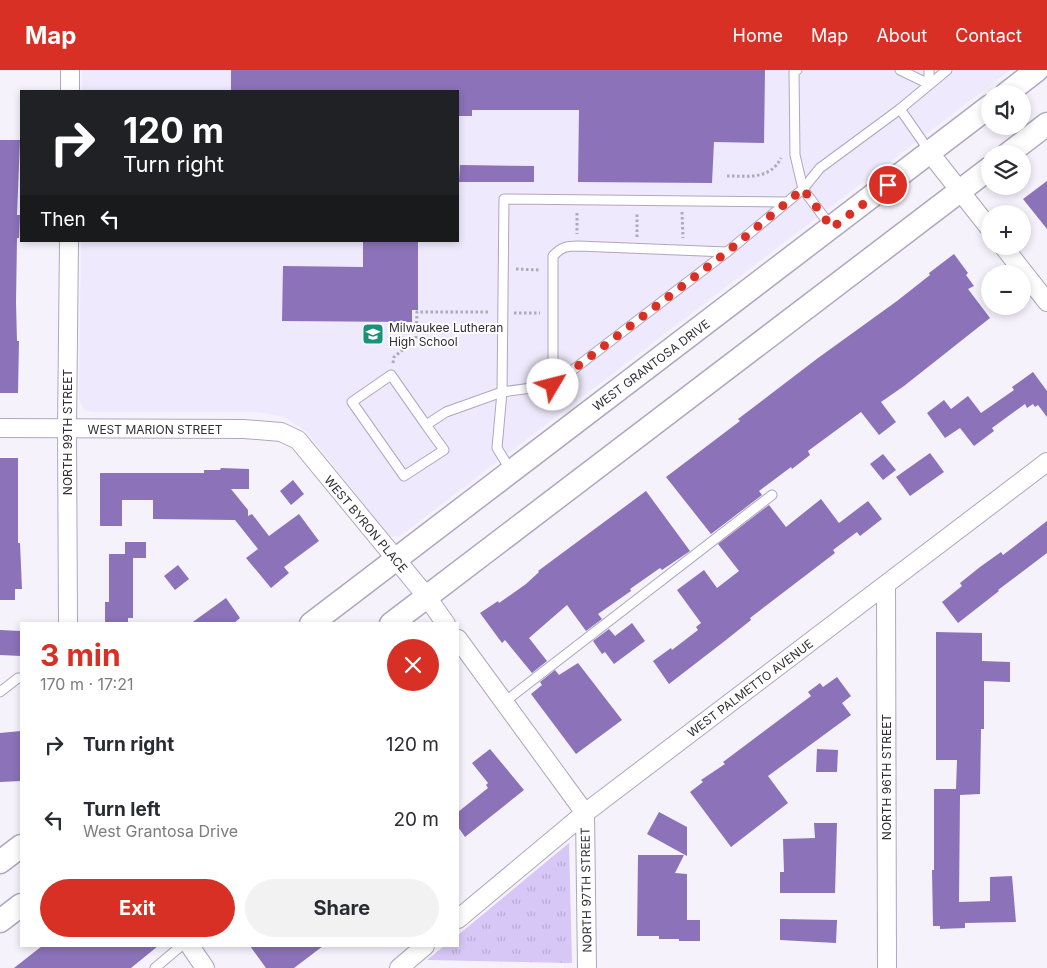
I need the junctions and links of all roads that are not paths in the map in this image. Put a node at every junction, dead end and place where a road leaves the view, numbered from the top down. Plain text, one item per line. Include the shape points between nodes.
1 (70, 70) edge
2 (797, 70) edge
3 (900, 70) edge
4 (929, 70) edge
5 (947, 70) edge
6 (1037, 70) edge
7 (929, 84) junction
8 (1018, 85) edge
9 (70, 90) edge
10 (900, 109) junction
11 (981, 113) edge
12 (1047, 124) edge
13 (1020, 145) edge
14 (930, 152) junction
15 (981, 175) edge
16 (803, 189) junction
17 (960, 191) junction
18 (786, 202) junction
19 (981, 218) edge
20 (832, 228) junction
21 (69, 242) edge
22 (727, 252) junction
23 (1010, 255) edge
24 (1047, 302) edge
25 (553, 385) junction
26 (502, 392) junction
27 (426, 425) junction
28 (0, 428) edge
29 (67, 429) junction
30 (281, 432) joint
31 (1047, 462) edge
32 (512, 471) junction
33 (772, 495) dead end
34 (395, 559) junction
35 (886, 585) junction
36 (427, 597) junction
37 (68, 622) edge
38 (314, 622) edge
39 (394, 622) edge
40 (445, 622) edge
41 (459, 640) edge
42 (20, 678) edge
43 (0, 692) edge
44 (503, 703) junction
45 (585, 813) junction
46 (20, 847) edge
47 (0, 862) edge
48 (20, 906) edge
49 (459, 919) edge
50 (0, 921) edge
51 (180, 947) edge
52 (191, 947) edge
53 (424, 947) edge
54 (155, 968) edge
55 (205, 968) edge
56 (399, 968) edge
57 (587, 968) edge
58 (887, 968) edge

1 - 9 street
2 - 16 lane via 794,72 795,155
3 - 7 lane
4 - 7 lane
5 - 7 lane
6 - 8 street
7 - 10 lane
10 - 14 lane
10 - 16 lane via 820,168
11 - 14 street, WEST GRANTOSA DRIVE
12 - 13 street
14 - 17 street
14 - 20 street, WEST GRANTOSA DRIVE
15 - 17 street
16 - 18 lane
16 - 20 lane
17 - 19 street
17 - 36 street
18 - 22 lane
18 - 26 lane via 504,199
20 - 32 street, WEST GRANTOSA DRIVE
21 - 29 street, NORTH 99TH STREET
22 - 25 lane
22 - 25 lane via 578,246 559,249 553,256
23 - 24 street
25 - 26 lane
26 - 27 lane via 446,412
26 - 32 lane via 497,448
27 - 27 lane via 444,450 404,476 352,402 391,375
28 - 29 street, WEST MARION STREET
29 - 30 street, WEST MARION STREET
29 - 37 street, NORTH 99TH STREET
30 - 34 street, WEST BYRON PLACE via 298,440
31 - 35 street, WEST PALMETTO AVENUE
32 - 34 street, WEST GRANTOSA DRIVE
33 - 44 lane
34 - 36 street, WEST BYRON PLACE
34 - 38 street, WEST GRANTOSA DRIVE
35 - 45 street, WEST PALMETTO AVENUE
35 - 58 street, NORTH 96TH STREET
36 - 39 street
36 - 40 street, WEST BYRON PLACE
41 - 44 street
42 - 43 lane
44 - 45 street
45 - 49 street, WEST PALMETTO AVENUE
45 - 57 street, NORTH 97TH STREET
46 - 47 street
48 - 50 street
51 - 54 lane
52 - 55 street
53 - 56 street

